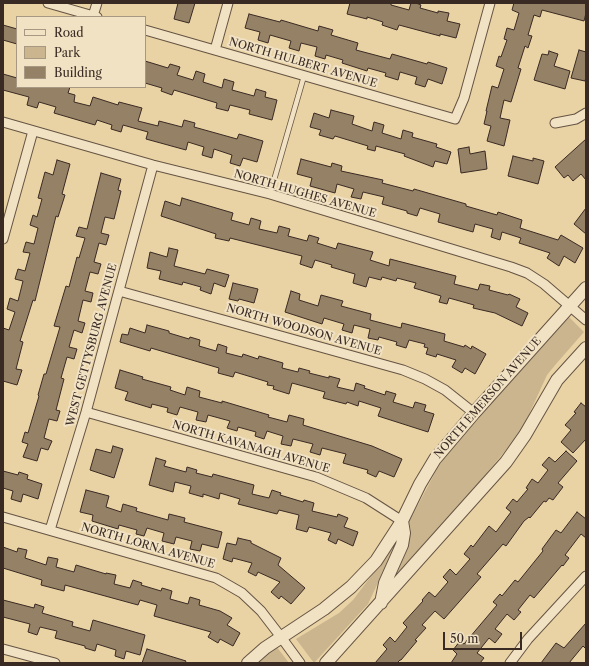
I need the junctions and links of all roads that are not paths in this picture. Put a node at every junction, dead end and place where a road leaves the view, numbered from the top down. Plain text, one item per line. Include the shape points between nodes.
1 (48, 3) edge
2 (97, 3) edge
3 (228, 3) edge
4 (490, 3) edge
5 (95, 16) edge
6 (146, 30) edge
7 (215, 50) junction
8 (304, 76) junction
9 (586, 112) edge
10 (3, 122) edge
11 (555, 123) dead end
12 (33, 131) junction
13 (153, 165) junction
14 (270, 194) junction
15 (3, 239) edge
16 (586, 288) edge
17 (119, 291) junction
18 (570, 306) junction
19 (586, 320) edge
20 (586, 348) edge
21 (86, 412) junction
22 (474, 412) junction
23 (3, 517) edge
24 (402, 521) junction
25 (50, 530) junction
26 (586, 576) edge
27 (380, 604) junction
28 (282, 636) junction
29 (3, 649) edge
30 (55, 663) edge
31 (248, 663) edge
32 (300, 663) edge
33 (326, 663) edge
34 (510, 663) edge

1 - 5 street
2 - 5 street
3 - 7 street
4 - 8 street, NORTH HULBERT AVENUE via 464,98 455,119
6 - 7 street, NORTH HULBERT AVENUE
7 - 8 street, NORTH HULBERT AVENUE
8 - 14 lane
9 - 11 street via 576,119
10 - 12 street, NORTH HUGHES AVENUE
12 - 13 street, NORTH HUGHES AVENUE
12 - 15 street
13 - 14 street, NORTH HUGHES AVENUE
13 - 17 street, WEST GETTYSBURG AVENUE
14 - 18 street, NORTH HUGHES AVENUE via 511,267 544,284
16 - 18 street, NORTH EMERSON AVENUE
17 - 21 street, WEST GETTYSBURG AVENUE
17 - 22 street, NORTH WOODSON AVENUE via 403,370 445,390
18 - 19 street, NORTH HUGHES AVENUE
18 - 22 street, NORTH EMERSON AVENUE
20 - 27 street via 557,380 506,462
21 - 24 street, NORTH KAVANAGH AVENUE via 316,477 366,498
21 - 25 street, WEST GETTYSBURG AVENUE
22 - 24 street, NORTH EMERSON AVENUE via 435,458
23 - 25 street, NORTH LORNA AVENUE
24 - 27 street via 402,545 385,583
24 - 28 street, NORTH EMERSON AVENUE via 376,561 351,587 324,609
25 - 28 street, NORTH LORNA AVENUE via 216,578 242,593
26 - 34 street
27 - 33 street
28 - 31 street, NORTH EMERSON AVENUE
28 - 32 street, NORTH LORNA AVENUE
29 - 30 street

